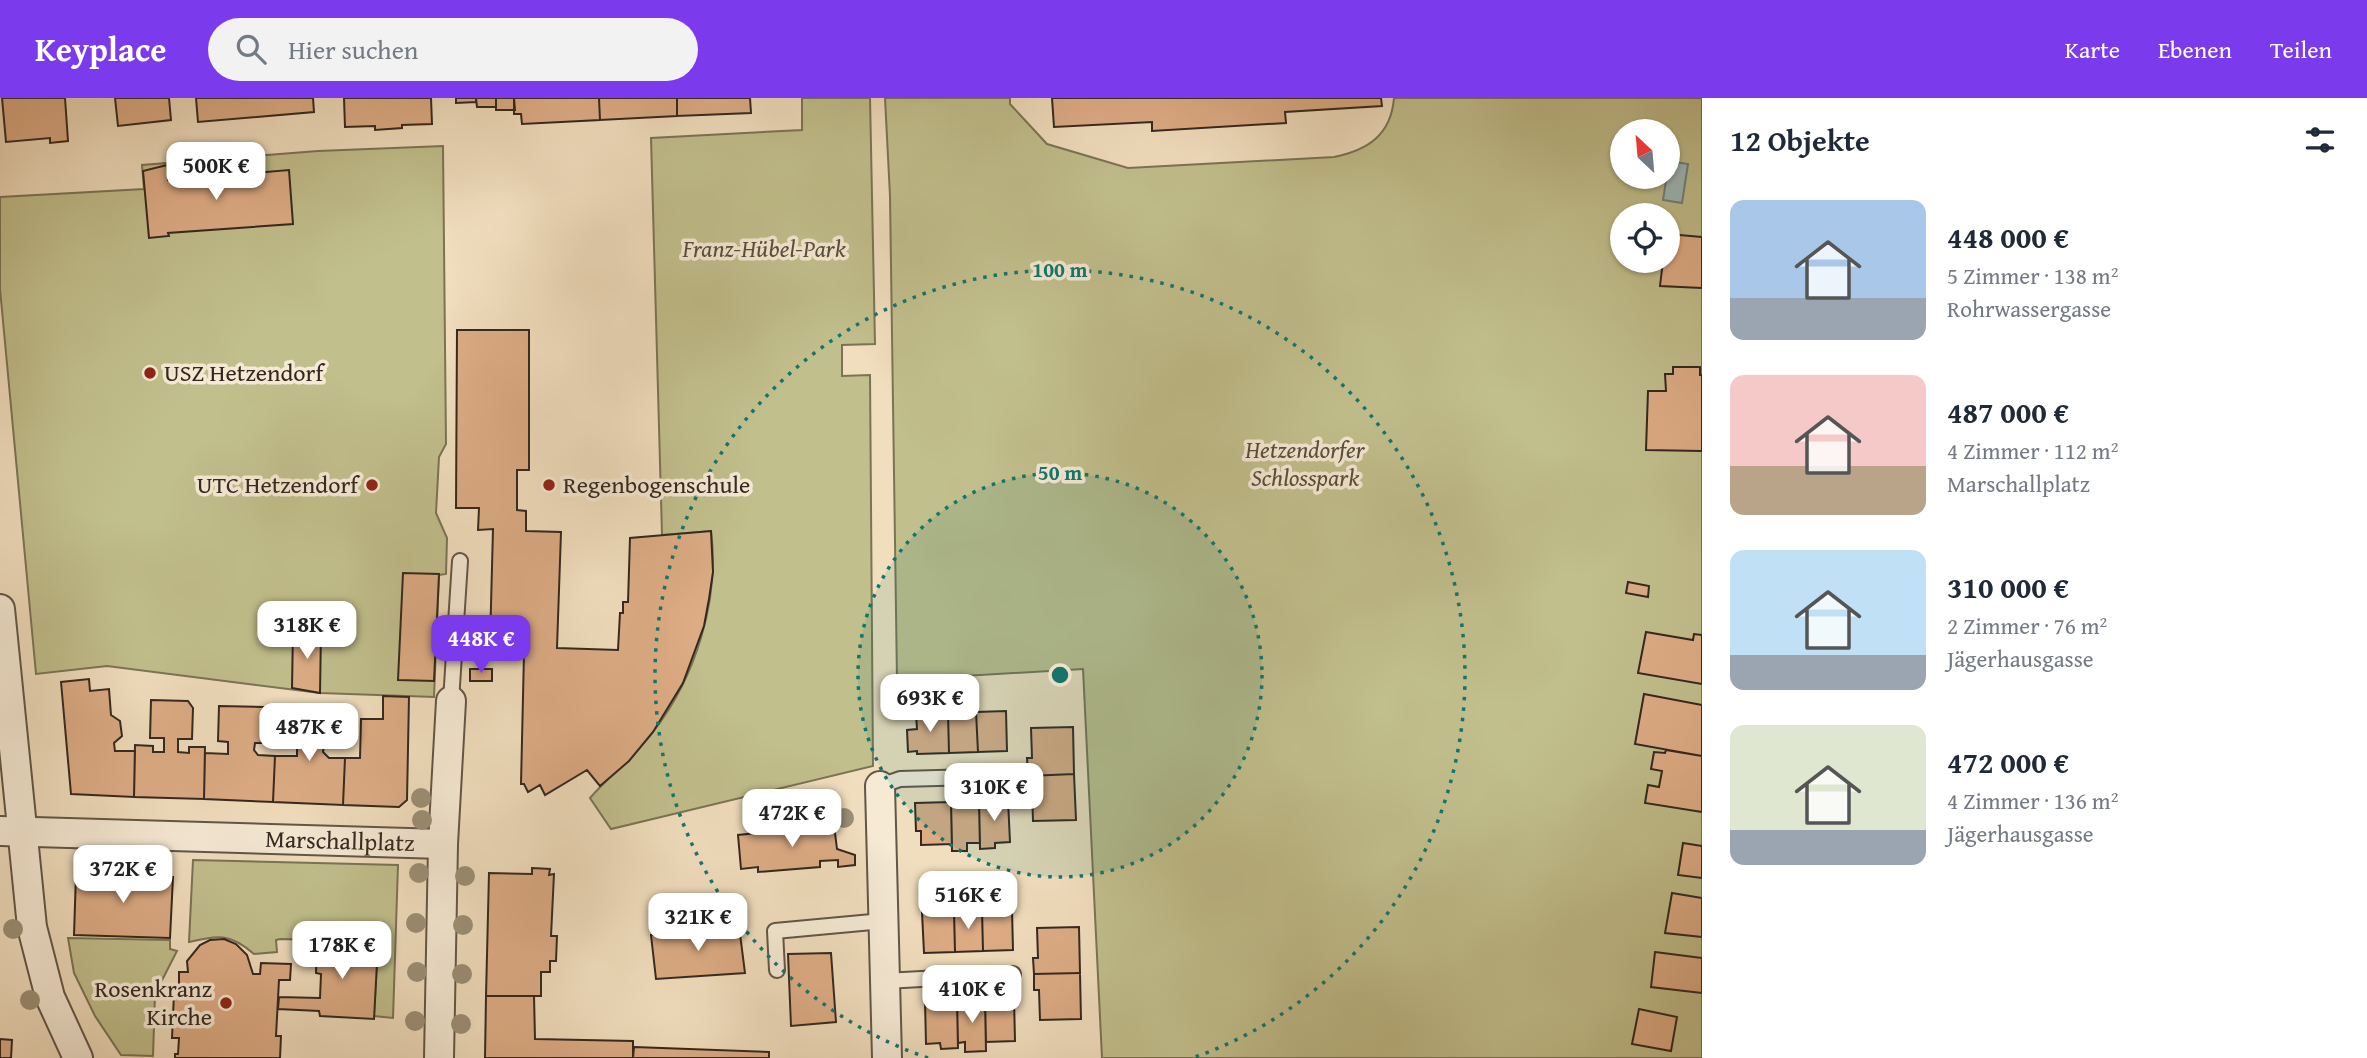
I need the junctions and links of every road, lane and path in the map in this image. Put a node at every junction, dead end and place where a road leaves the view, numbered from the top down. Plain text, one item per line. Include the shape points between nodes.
1 (460, 561) dead end
2 (0, 609) edge
3 (451, 701) joint
4 (1012, 776) dead end
5 (880, 786) joint
6 (11, 830) edge
7 (443, 844) junction
8 (883, 921) junction
9 (777, 970) dead end
10 (1013, 974) dead end
11 (885, 981) junction
12 (78, 1058) edge
13 (439, 1058) edge
14 (887, 1058) edge

1 - 3 lane
2 - 6 street
3 - 7 street
4 - 5 lane via 900,779
5 - 8 street
6 - 7 street, Marschallplatz
6 - 12 street via 50,997
7 - 13 street, Marschallplatz
8 - 9 lane via 775,931
8 - 11 street
10 - 11 lane
11 - 14 street

